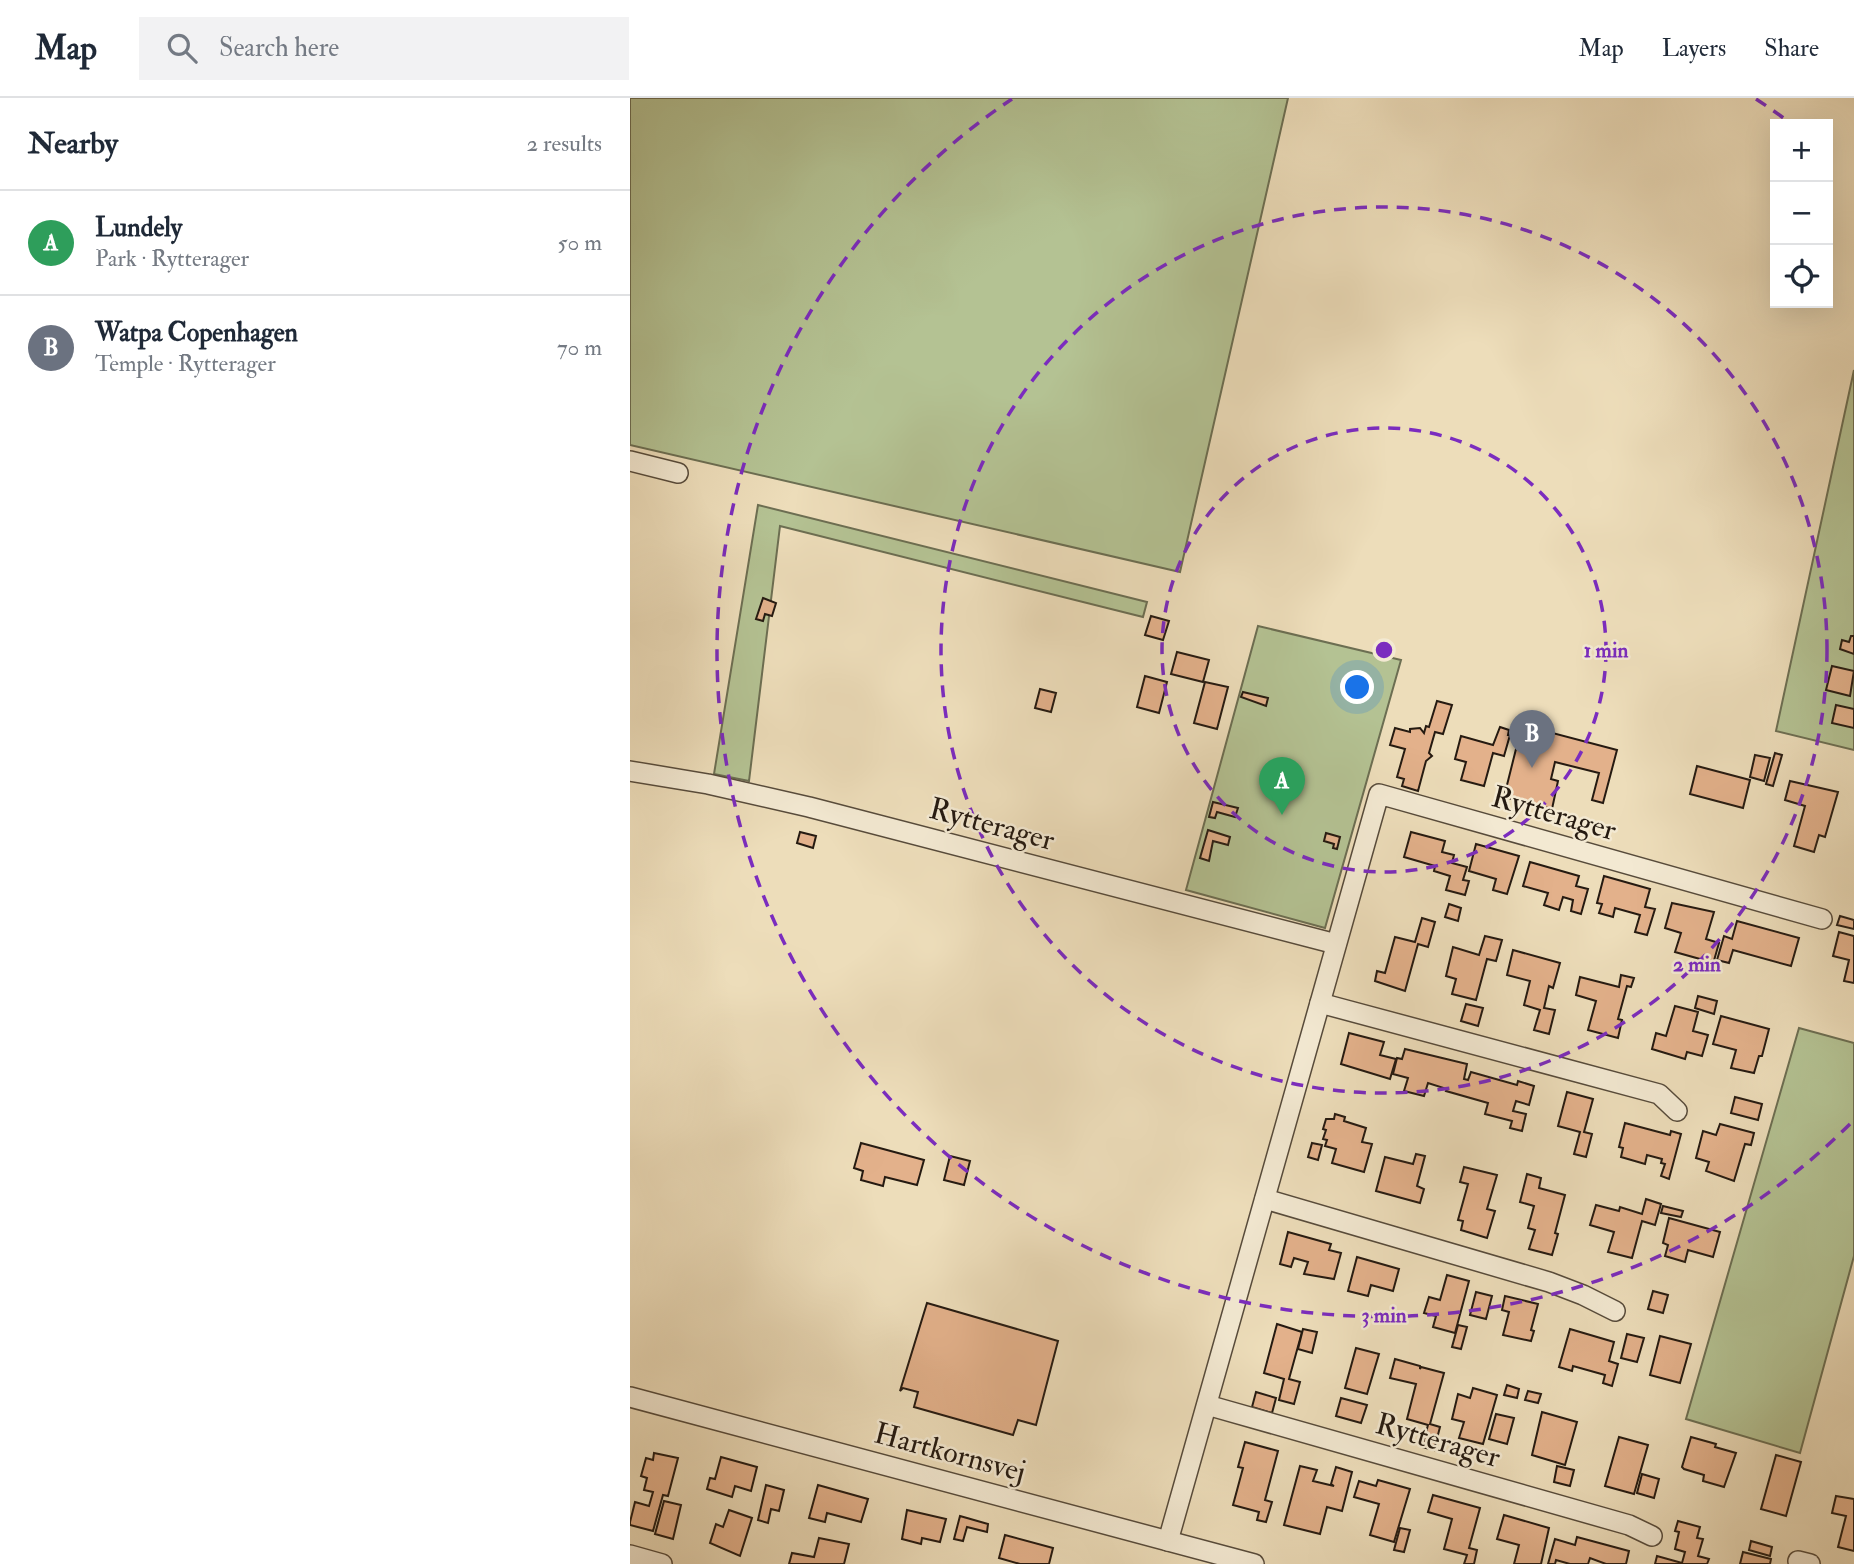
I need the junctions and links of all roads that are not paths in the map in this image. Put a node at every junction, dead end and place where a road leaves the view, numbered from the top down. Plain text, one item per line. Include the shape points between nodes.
1 (630, 461) edge
2 (678, 473) dead end
3 (630, 771) edge
4 (1822, 919) dead end
5 (1336, 944) junction
6 (1320, 1003) junction
7 (1677, 1111) dead end
8 (1265, 1199) junction
9 (1615, 1311) dead end
10 (630, 1397) edge
11 (1207, 1405) junction
12 (1651, 1536) dead end
13 (1168, 1541) junction
14 (630, 1555) edge
15 (662, 1564) edge
16 (1254, 1564) edge

1 - 2 street
3 - 5 street, Rytterager via 809,807
4 - 5 street, Rytterager via 1379,794
5 - 6 street, Rytterager
6 - 7 street via 1659,1094
6 - 8 street, Rytterager
8 - 9 street via 1549,1282
8 - 11 street, Rytterager
10 - 13 street, Hartkornsvej
11 - 12 street, Rytterager via 1629,1525
11 - 13 street, Rytterager
13 - 16 street, Hartkornsvej
14 - 15 street

